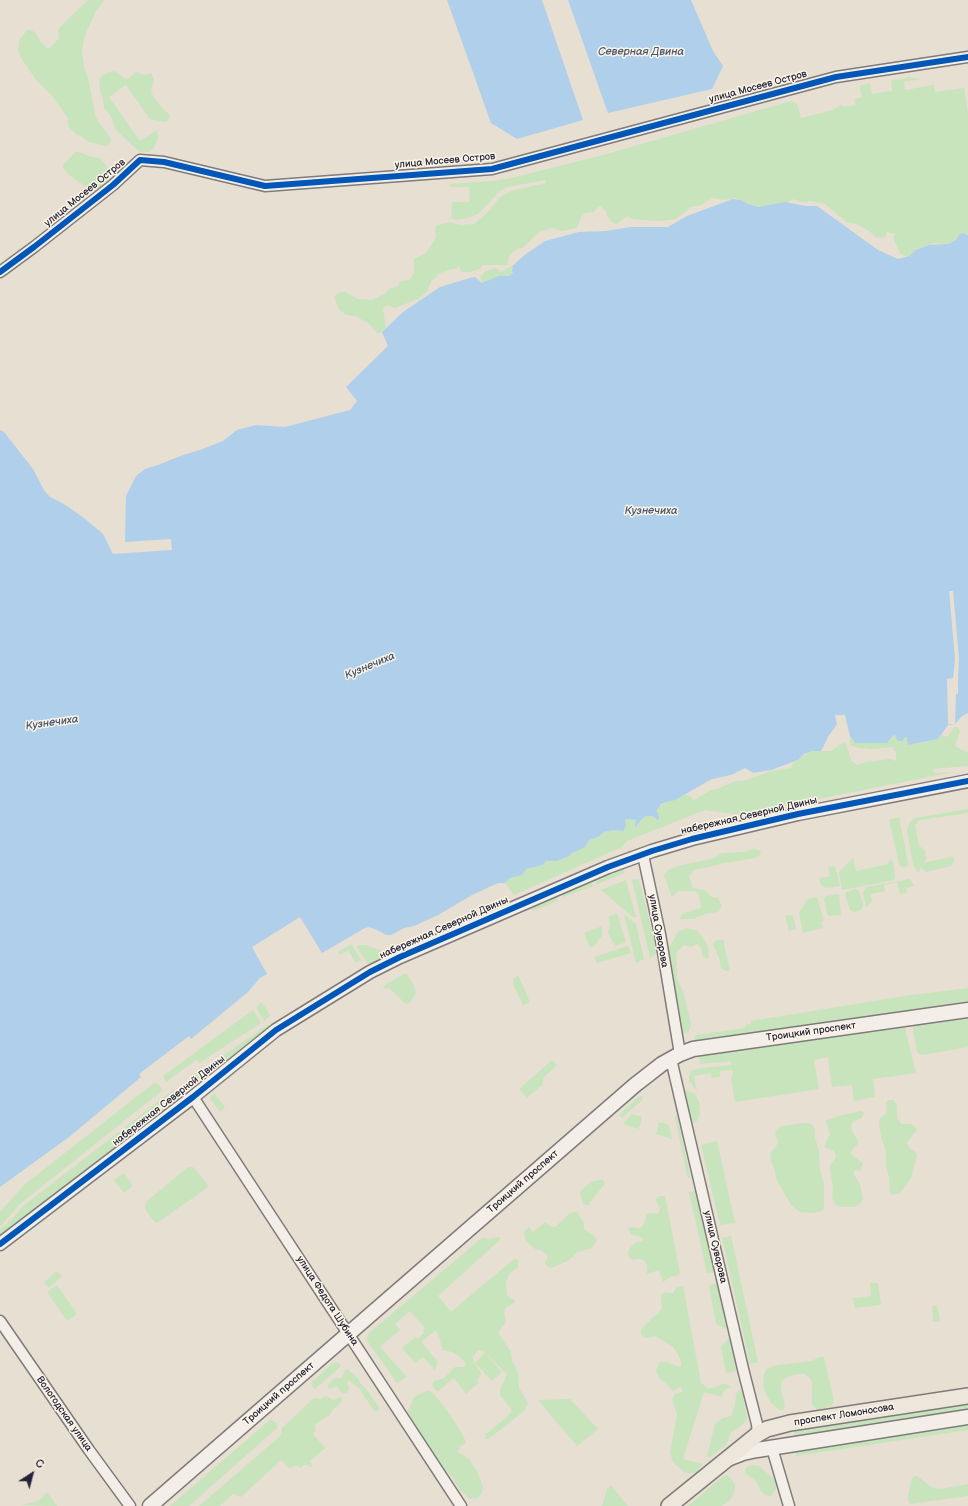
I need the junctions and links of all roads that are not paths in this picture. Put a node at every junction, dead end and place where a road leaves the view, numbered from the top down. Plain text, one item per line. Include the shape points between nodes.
1 (968, 57) edge
2 (0, 272) edge
3 (968, 781) edge
4 (643, 855) junction
5 (968, 1010) edge
6 (676, 1056) junction
7 (193, 1097) junction
8 (0, 1244) edge
9 (0, 1321) edge
10 (348, 1334) junction
11 (968, 1396) edge
12 (968, 1417) edge
13 (758, 1434) junction
14 (772, 1448) junction
15 (730, 1458) junction
16 (130, 1506) edge
17 (150, 1506) edge
18 (461, 1506) edge
19 (669, 1506) edge
20 (789, 1506) edge

1 - 2 street, улица Мосеев Остров via 836,77 492,169 265,186 164,162 140,160 113,185
3 - 4 street, набережная Северной Двины via 756,823 692,839
4 - 6 street, улица Суворова via 660,934
4 - 7 street, набережная Северной Двины via 608,867 446,936 370,972 276,1030
5 - 6 main road, Троицкий проспект via 693,1049
6 - 10 main road, Троицкий проспект via 635,1085
6 - 13 street, улица Суворова via 744,1373 758,1424
7 - 8 street, набережная Северной Двины
7 - 10 street, улица Федота Шубина
9 - 16 street, Вологодская улица
10 - 17 main road, Троицкий проспект
10 - 18 street, улица Федота Шубина
11 - 13 main road, проспект Ломоносова via 790,1424
12 - 14 main road, проспект Ломоносова
13 - 15 main road, проспект Ломоносова
14 - 15 main road, проспект Ломоносова
14 - 20 street
15 - 19 main road, проспект Ломоносова

